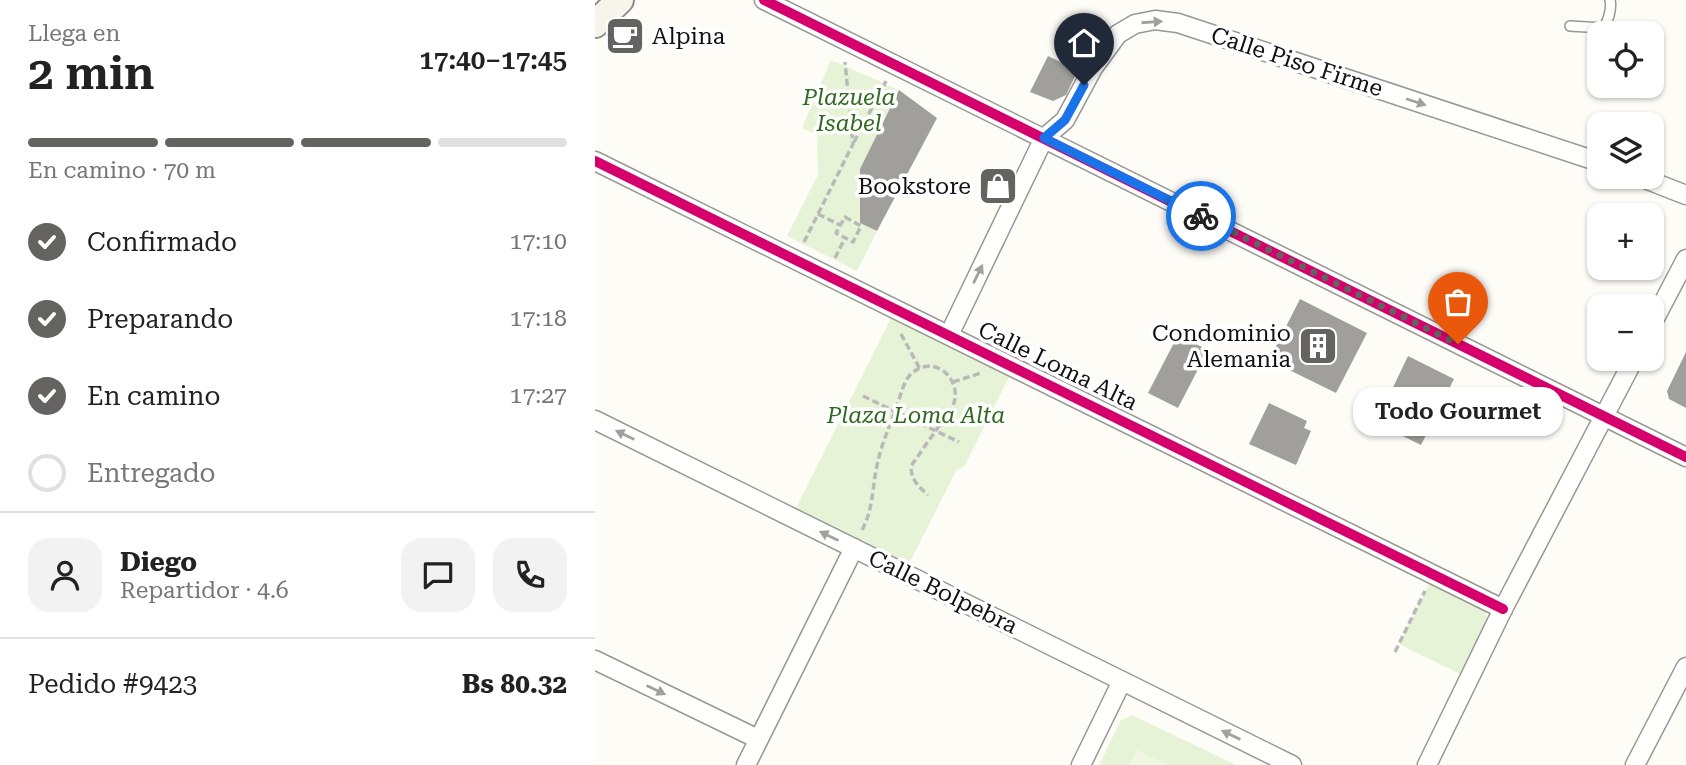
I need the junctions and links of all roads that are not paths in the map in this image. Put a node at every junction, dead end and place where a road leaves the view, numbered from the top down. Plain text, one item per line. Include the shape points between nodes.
1 (619, 0) edge
2 (764, 0) edge
3 (1610, 0) edge
4 (595, 24) edge
5 (1570, 26) dead end
6 (1044, 138) junction
7 (1587, 158) edge
8 (595, 161) edge
9 (1664, 186) edge
10 (1686, 195) edge
11 (1686, 259) edge
12 (1664, 301) edge
13 (949, 335) junction
14 (1628, 371) edge
15 (1604, 416) junction
16 (595, 420) edge
17 (1686, 457) edge
18 (854, 548) junction
19 (1503, 609) junction
20 (595, 660) edge
21 (1686, 667) edge
22 (1122, 681) junction
23 (758, 739) junction
24 (745, 765) edge
25 (1081, 765) edge
26 (1292, 765) edge
27 (1427, 765) edge
28 (1635, 765) edge

1 - 4 street
2 - 6 street
3 - 5 lane via 1603,28
6 -> 7 street, Calle Piso Firme via 1065,120 1118,34 1154,20 1178,23
13 -> 6 street, Calle Piso Firme
6 - 15 street
8 - 13 street, Calle Loma Alta
9 - 10 street
11 - 12 street
13 - 19 street, Calle Loma Alta
14 - 15 street
15 - 17 street
15 - 19 street
18 -> 16 street, Calle Bolpebra
18 - 22 street, Calle Bolpebra
18 - 23 street
19 - 27 street
20 -> 23 street
21 - 28 street
22 - 25 street
26 -> 22 street, Calle Bolpebra
23 - 24 street

